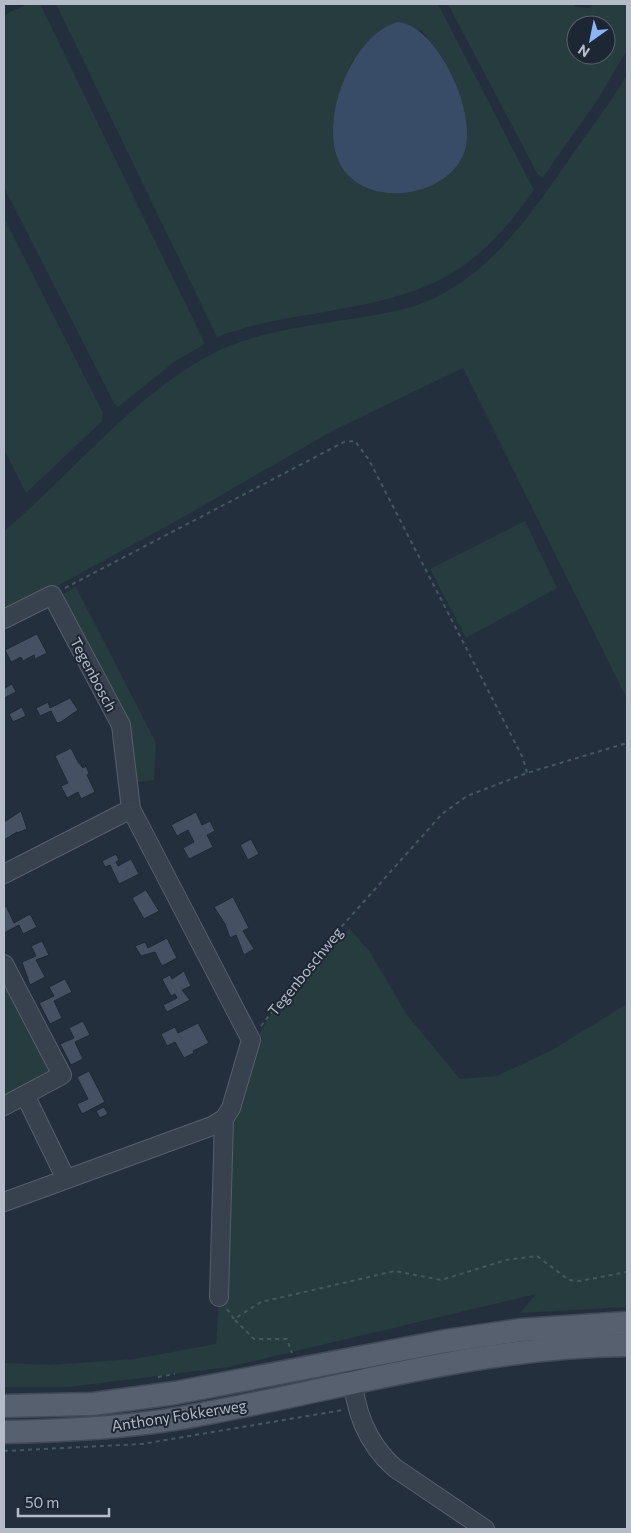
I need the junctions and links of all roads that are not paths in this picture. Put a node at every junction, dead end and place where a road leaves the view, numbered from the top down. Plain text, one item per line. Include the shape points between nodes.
1 (4, 619) edge
2 (131, 809) junction
3 (4, 874) edge
4 (4, 964) edge
5 (25, 1095) junction
6 (4, 1106) edge
7 (224, 1119) junction
8 (66, 1179) junction
9 (4, 1202) edge
10 (219, 1297) road end
11 (627, 1323) edge
12 (627, 1345) edge
13 (353, 1359) junction
14 (358, 1382) junction
15 (4, 1406) edge
16 (4, 1432) edge
17 (485, 1529) edge

1 - 2 street, Tegenbosch via 52,595 121,725
2 - 3 street
2 - 7 street, Tegenbosch via 250,1040 231,1108
4 - 5 street via 62,1075
5 - 6 street
5 - 8 street
7 - 8 street
7 - 10 street
8 - 9 street
11 - 13 main road, Anthony Fokkerweg via 521,1330
12 - 14 main road, Anthony Fokkerweg via 526,1351
13 - 14 street
13 - 15 main road, Anthony Fokkerweg via 175,1393 93,1404
14 - 16 main road, Anthony Fokkerweg via 180,1418 96,1428
14 - 17 street via 362,1421 376,1451 394,1468

